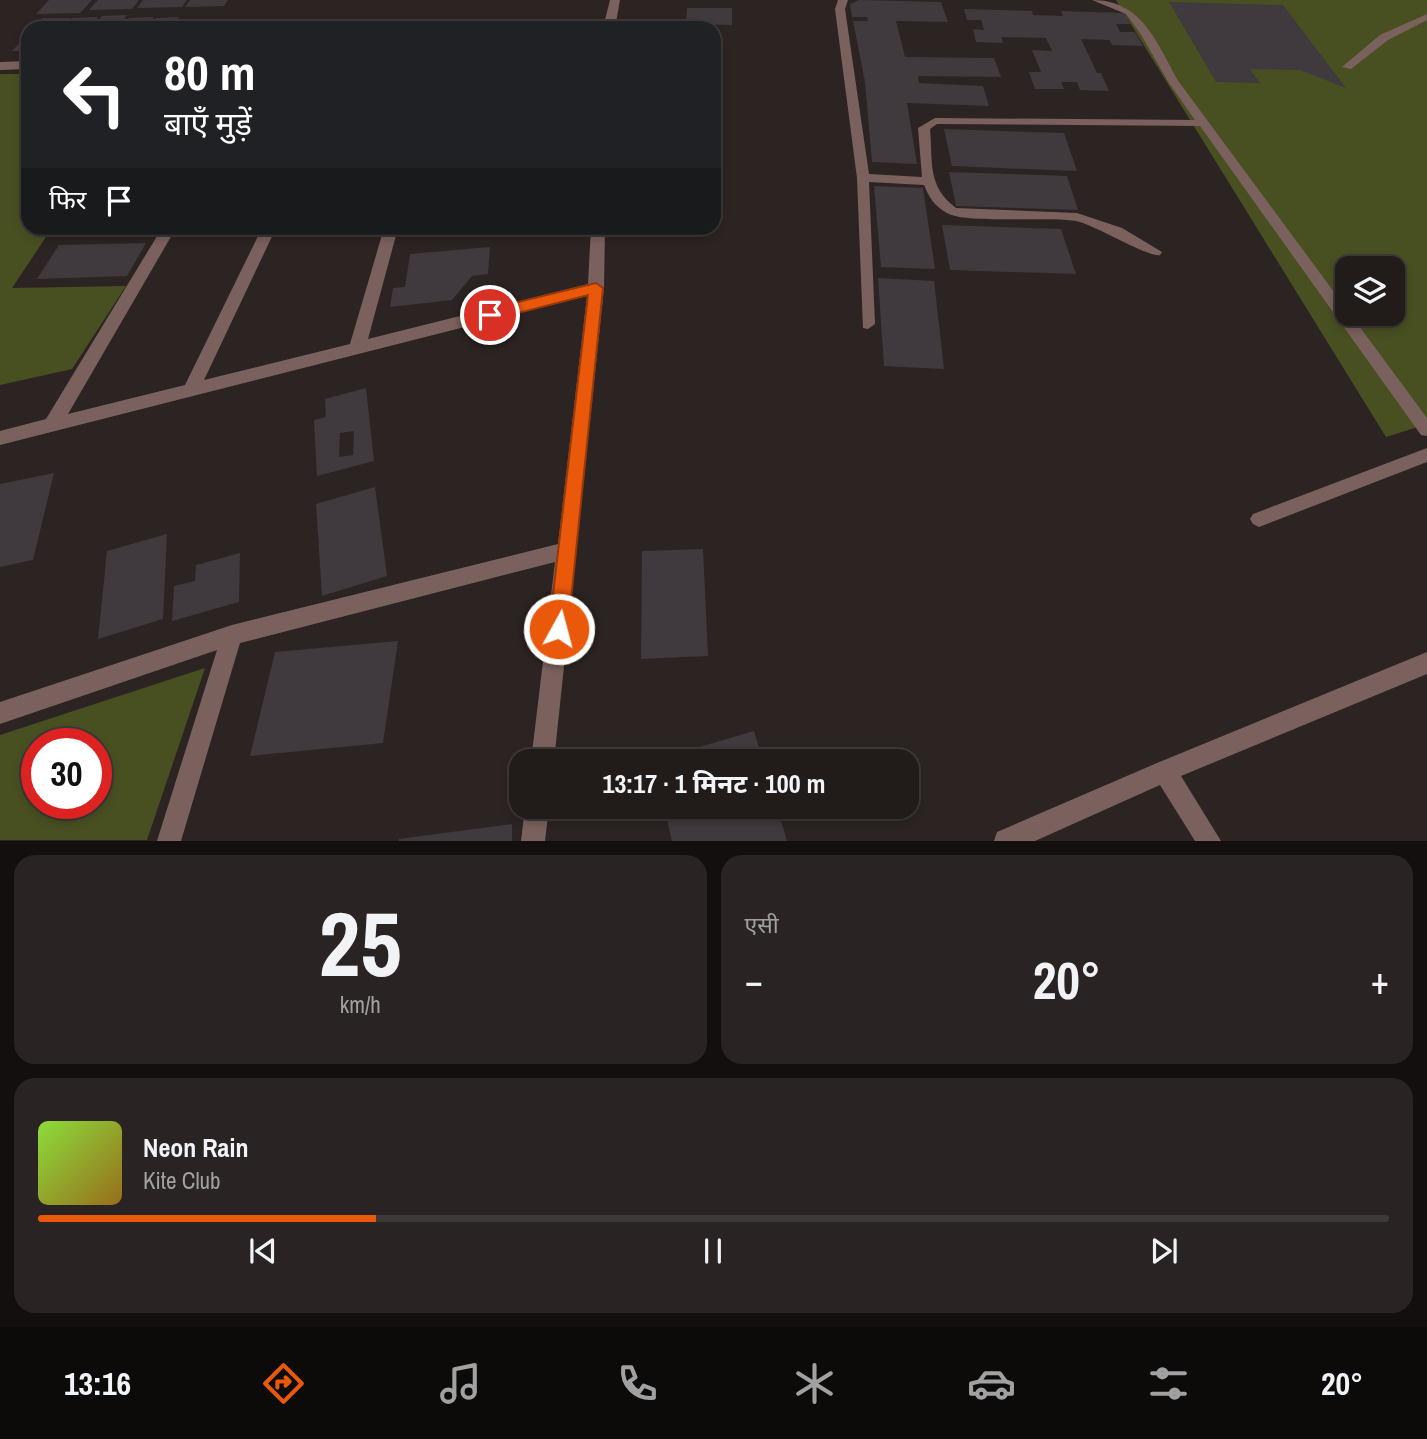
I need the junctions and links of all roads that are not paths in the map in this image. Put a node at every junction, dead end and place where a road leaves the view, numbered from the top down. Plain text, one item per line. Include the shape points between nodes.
1 (615, 0) edge
2 (843, 0) edge
3 (1097, 0) edge
4 (1427, 17) edge
5 (610, 21) edge
6 (0, 65) edge
7 (21, 65) edge
8 (1347, 66) dead end
9 (1203, 123) junction
10 (863, 178) junction
11 (928, 181) junction
12 (165, 235) edge
13 (267, 235) edge
14 (389, 235) edge
15 (598, 235) edge
16 (1155, 252) dead end
17 (596, 288) junction
18 (868, 324) dead end
19 (357, 348) junction
20 (191, 390) junction
21 (52, 425) junction
22 (1427, 430) edge
23 (0, 438) edge
24 (1427, 455) edge
25 (1259, 519) dead end
26 (569, 550) junction
27 (232, 635) junction
28 (1427, 663) edge
29 (0, 713) edge
30 (544, 749) edge
31 (1165, 771) junction
32 (536, 819) edge
33 (169, 841) edge
34 (533, 841) edge
35 (1006, 841) edge
36 (1209, 841) edge

1 - 5 street
2 - 10 lane via 840,9
3 - 9 lane via 1129,12
4 - 8 lane via 1397,28
6 - 7 street
9 - 11 lane via 935,121 924,128
9 - 22 lane
10 - 11 lane
10 - 18 lane
11 - 16 lane via 937,200 953,212 1077,217 1117,231
12 - 21 street
13 - 20 street
14 - 19 street
15 - 17 street
17 - 19 street
17 - 26 street
19 - 20 street
20 - 21 street
21 - 23 street
24 - 25 lane
26 - 27 street
26 - 30 street
27 - 29 street
27 - 33 street
28 - 31 street
31 - 35 street
31 - 36 street
32 - 34 street

